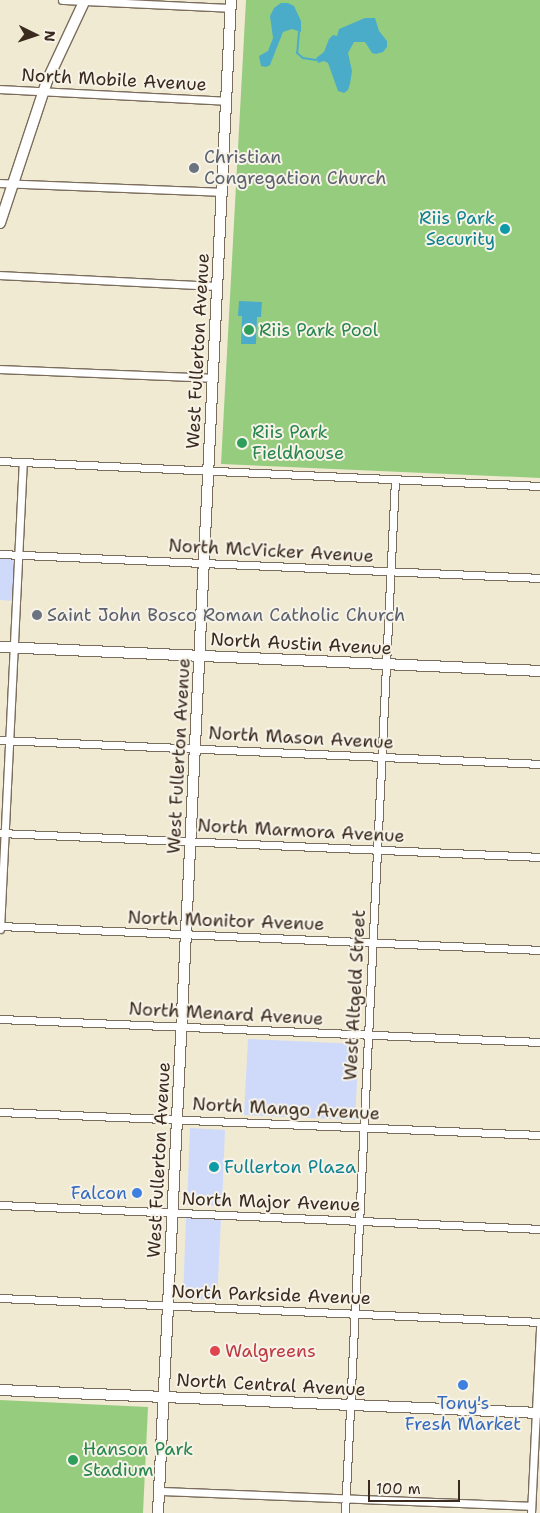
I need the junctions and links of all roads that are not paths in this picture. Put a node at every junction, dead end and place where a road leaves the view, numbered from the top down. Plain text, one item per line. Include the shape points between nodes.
1 (62, 0) edge
2 (85, 1) edge
3 (231, 4) edge
4 (0, 89) edge
5 (43, 91) junction
6 (226, 101) junction
7 (0, 183) edge
8 (13, 184) junction
9 (222, 192) junction
10 (0, 222) edge
11 (0, 276) edge
12 (218, 286) junction
13 (0, 369) edge
14 (213, 378) junction
15 (0, 462) edge
16 (23, 462) junction
17 (209, 471) junction
18 (395, 479) junction
19 (540, 486) edge
20 (0, 554) edge
21 (18, 555) junction
22 (204, 563) junction
23 (391, 572) junction
24 (540, 578) edge
25 (0, 647) edge
26 (14, 647) junction
27 (200, 656) junction
28 (386, 664) junction
29 (540, 671) edge
30 (0, 740) edge
31 (9, 740) junction
32 (195, 749) junction
33 (382, 757) junction
34 (540, 764) edge
35 (2, 833) edge
36 (191, 841) junction
37 (377, 850) junction
38 (540, 857) edge
39 (0, 927) edge
40 (187, 934) junction
41 (373, 942) junction
42 (540, 950) edge
43 (0, 1018) edge
44 (182, 1027) junction
45 (368, 1035) junction
46 (540, 1042) edge
47 (0, 1112) edge
48 (178, 1120) junction
49 (364, 1128) junction
50 (540, 1135) edge
51 (0, 1205) edge
52 (173, 1213) junction
53 (359, 1221) junction
54 (540, 1229) edge
55 (0, 1298) edge
56 (169, 1306) junction
57 (355, 1314) junction
58 (540, 1322) edge
59 (540, 1326) edge
60 (0, 1390) edge
61 (164, 1396) junction
62 (350, 1405) junction
63 (538, 1413) edge
64 (159, 1491) junction
65 (346, 1499) junction
66 (531, 1509) edge
67 (158, 1513) edge
68 (345, 1513) edge

1 - 2 street
2 - 3 street
2 - 5 main road
3 - 6 main road, West Fullerton Avenue
4 - 5 street, North Mobile Avenue
5 - 6 street, North Mobile Avenue
5 - 8 main road
6 - 9 main road, West Fullerton Avenue
7 - 8 street
8 - 9 street
8 - 10 main road
9 - 12 main road, West Fullerton Avenue
11 - 12 street
12 - 14 main road, West Fullerton Avenue
13 - 14 street
14 - 17 main road, West Fullerton Avenue
15 - 16 street
16 - 17 street
16 - 21 street
17 - 18 street
17 - 22 main road, West Fullerton Avenue
18 - 19 street
18 - 23 street, West Altgeld Street
20 - 21 street, North McVicker Avenue
21 - 22 street, North McVicker Avenue
21 - 26 street
22 - 23 street, North McVicker Avenue
22 - 27 main road, West Fullerton Avenue
23 - 24 street, North McVicker Avenue
23 - 28 street, West Altgeld Street
25 - 26 main road, North Austin Avenue
26 - 27 main road, North Austin Avenue
26 - 31 street
27 - 28 main road, North Austin Avenue
27 - 32 main road, West Fullerton Avenue
28 - 29 main road, North Austin Avenue
28 - 33 street, West Altgeld Street
30 - 31 street, North Mason Avenue
31 - 32 street, North Mason Avenue
31 - 35 street
32 - 33 street, North Mason Avenue
32 - 36 main road, West Fullerton Avenue
33 - 34 street, North Mason Avenue
33 - 37 street, West Altgeld Street
35 - 36 street, North Marmora Avenue
35 - 39 street
36 - 37 street, North Marmora Avenue
36 - 40 main road, West Fullerton Avenue
37 - 38 street, North Marmora Avenue
37 - 41 street, West Altgeld Street
39 - 40 street, North Monitor Avenue
40 - 41 street, North Monitor Avenue
40 - 44 main road, West Fullerton Avenue
41 - 42 street, North Monitor Avenue
41 - 45 street, West Altgeld Street
43 - 44 street, North Menard Avenue
44 - 45 street, North Menard Avenue
44 - 48 main road, West Fullerton Avenue
45 - 46 street, North Menard Avenue
45 - 49 street, West Altgeld Street
47 - 48 street, North Mango Avenue
48 - 49 street, North Mango Avenue
48 - 52 main road, West Fullerton Avenue
49 - 50 street, North Mango Avenue
49 - 53 street, West Altgeld Street
51 - 52 street, North Major Avenue
52 - 53 street, North Major Avenue
52 - 56 main road, West Fullerton Avenue
53 - 54 street, North Major Avenue
53 - 57 street, West Altgeld Street
55 - 56 street, North Parkside Avenue
56 - 57 street, North Parkside Avenue
56 - 61 main road, West Fullerton Avenue
57 - 58 street, North Parkside Avenue
57 - 62 street, West Altgeld Street
59 - 63 street
60 - 61 main road, North Central Avenue
61 - 62 main road, North Central Avenue
61 - 64 main road, West Fullerton Avenue
62 - 63 main road, North Central Avenue
62 - 65 street, West Altgeld Street
63 - 66 street
64 - 65 street
64 - 67 main road, West Fullerton Avenue
65 - 66 street
65 - 68 street, West Altgeld Street

